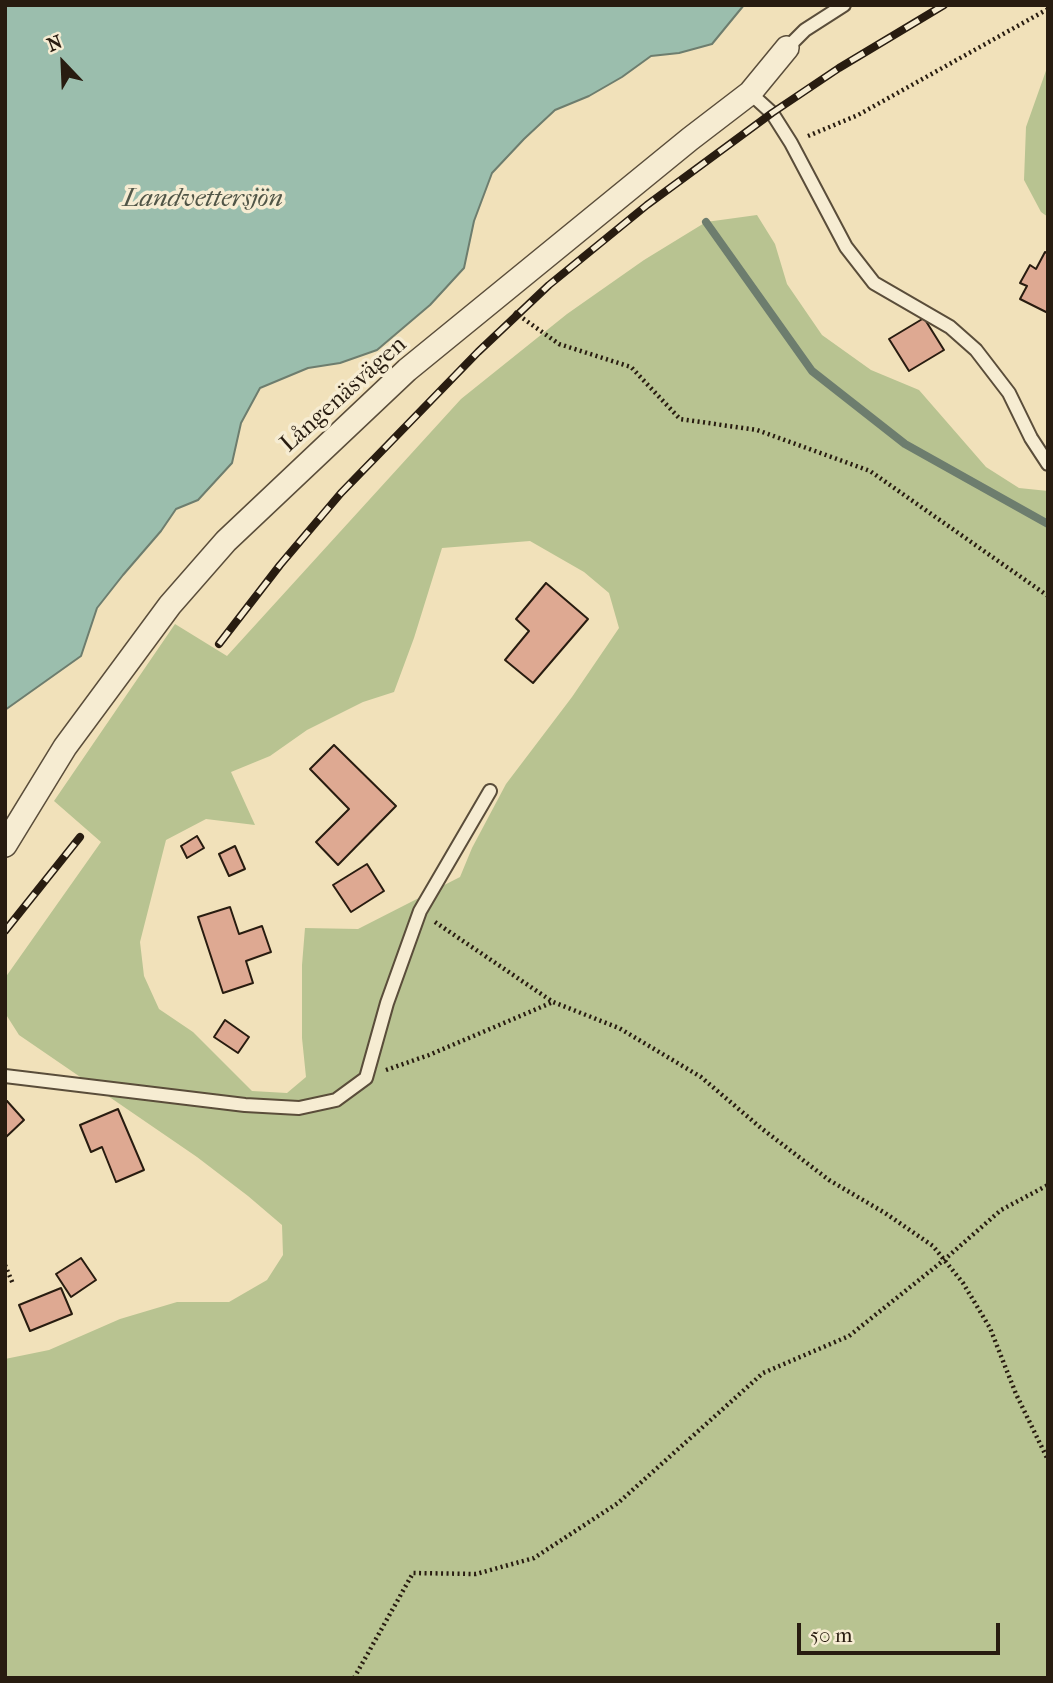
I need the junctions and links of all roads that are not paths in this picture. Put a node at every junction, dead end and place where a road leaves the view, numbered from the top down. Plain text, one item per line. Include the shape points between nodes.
1 (844, 5) edge
2 (788, 48) joint
3 (750, 93) junction
4 (1048, 464) edge
5 (490, 791) dead end
6 (5, 845) edge
7 (5, 1076) edge

1 - 2 lane via 804,30
2 - 3 street, Långenäsvägen
3 - 4 lane via 772,113 846,247 874,283 950,327 976,350 1009,393
3 - 6 street, Långenäsvägen via 407,370 226,541 170,605 65,747
5 - 7 lane via 420,911 366,1077 336,1100 299,1108 245,1105

